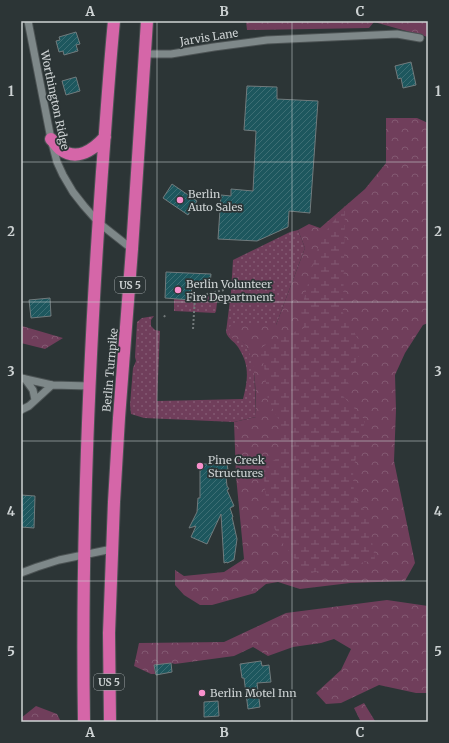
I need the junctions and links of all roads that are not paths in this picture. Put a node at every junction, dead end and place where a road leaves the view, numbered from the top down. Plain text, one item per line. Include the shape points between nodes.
1 (28, 21) edge
2 (114, 21) edge
3 (147, 21) edge
4 (420, 38) dead end
5 (145, 54) junction
6 (105, 137) junction
7 (51, 139) junction
8 (99, 223) junction
9 (132, 249) junction
10 (23, 378) edge
11 (52, 385) junction
12 (90, 386) junction
13 (35, 400) junction
14 (21, 410) edge
15 (112, 550) junction
16 (84, 554) junction
17 (21, 573) edge
18 (84, 722) edge
19 (110, 722) edge

1 - 7 street, Worthington Ridge
2 - 6 highway, Berlin Turnpike / US 5
3 - 5 highway, Berlin Turnpike / US 5
4 - 5 street, Jarvis Lane via 397,34 267,40 172,54
5 - 9 highway, Berlin Turnpike / US 5
6 - 7 highway via 88,152 78,154 69,154
6 - 8 highway, Berlin Turnpike / US 5
7 - 8 street, Worthington Ridge via 63,175 73,192
8 - 9 street, Worthington Ridge
8 - 12 highway, Berlin Turnpike / US 5
9 - 15 highway, Berlin Turnpike / US 5
10 - 11 street
10 - 13 street via 33,390
11 - 12 street
11 - 13 street
12 - 16 highway, Berlin Turnpike / US 5
13 - 14 street
15 - 16 street
15 - 19 highway, Berlin Turnpike / US 5 via 109,633
16 - 17 street
16 - 18 highway, Berlin Turnpike / US 5

